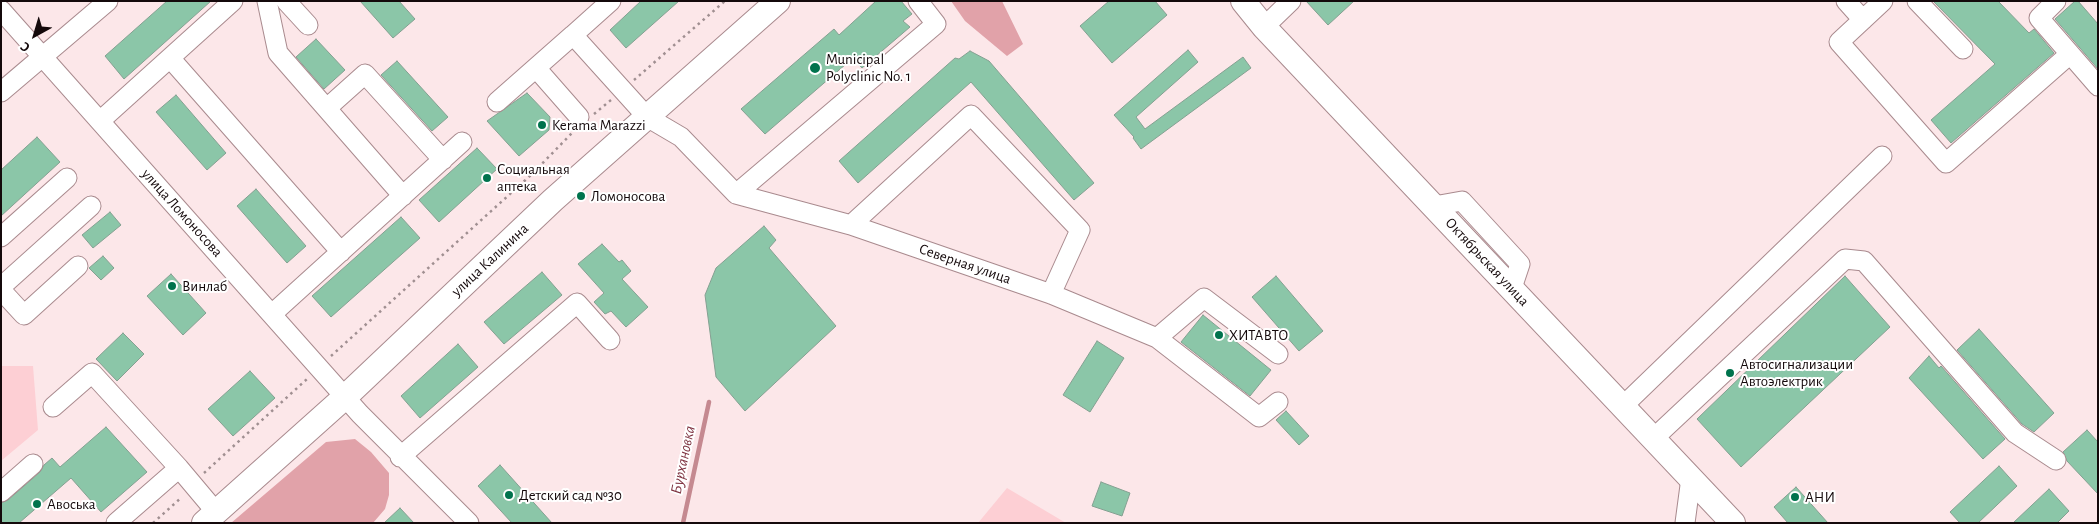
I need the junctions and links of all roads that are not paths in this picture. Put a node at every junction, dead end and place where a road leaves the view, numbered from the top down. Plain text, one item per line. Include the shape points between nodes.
1 (108, 1) edge
2 (233, 1) edge
3 (267, 1) edge
4 (286, 1) edge
5 (611, 1) edge
6 (778, 1) edge
7 (918, 1) edge
8 (1243, 1) edge
9 (1292, 1) edge
10 (1846, 1) edge
11 (1883, 1) edge
12 (1917, 1) edge
13 (2056, 1) edge
14 (1, 10) edge
15 (1863, 20) junction
16 (308, 26) dead end
17 (1264, 26) junction
18 (573, 35) junction
19 (1963, 50) dead end
20 (2070, 54) junction
21 (43, 56) junction
22 (170, 58) junction
23 (536, 68) junction
24 (2098, 86) edge
25 (1, 92) edge
26 (497, 102) dead end
27 (327, 108) junction
28 (647, 116) junction
29 (100, 121) junction
30 (581, 122) road end
31 (462, 142) dead end
32 (1882, 156) dead end
33 (443, 160) junction
34 (67, 178) dead end
35 (736, 194) junction
36 (403, 196) junction
37 (91, 206) dead end
38 (850, 225) junction
39 (1, 237) edge
40 (341, 252) junction
41 (78, 266) dead end
42 (1, 288) edge
43 (1052, 294) junction
44 (272, 314) junction
45 (1157, 338) junction
46 (610, 340) dead end
47 (1278, 354) dead end
48 (345, 397) junction
49 (1278, 402) dead end
50 (1623, 406) junction
51 (54, 407) dead end
52 (1654, 438) junction
53 (400, 457) junction
54 (2056, 460) dead end
55 (33, 464) dead end
56 (178, 468) junction
57 (1691, 478) junction
58 (1, 492) edge
59 (210, 517) edge
60 (460, 520) edge
61 (116, 523) edge
62 (1686, 523) edge
63 (1733, 523) edge

1 - 21 street
2 - 22 street
3 - 27 street via 278,53
4 - 16 street
5 - 18 street
6 - 28 main road, улица Калинина
7 - 35 street via 936,24
8 - 17 main road, Октябрьская улица
9 - 17 street
10 - 15 street
11 - 15 street
12 - 19 street
13 - 20 street via 2038,18
14 - 21 street, улица Ломоносова
15 - 20 street via 1839,42 1946,163
17 - 50 main road, Октябрьская улица
18 - 23 street
18 - 28 street
20 - 24 street
21 - 25 street
21 - 29 street, улица Ломоносова
22 - 29 street
22 - 40 street
23 - 26 street
23 - 30 street
27 - 33 street via 365,74
27 - 36 street
28 - 35 street via 682,138
28 - 48 main road, улица Калинина
29 - 44 street, улица Ломоносова
31 - 33 street
32 - 50 street
33 - 36 street
34 - 39 street
35 - 38 street, Северная улица
36 - 40 street
37 - 42 street
38 - 43 street, Северная улица
38 - 43 street via 971,115 1080,230
40 - 44 street
41 - 42 street via 24,315
43 - 45 street, Северная улица
44 - 48 street, улица Ломоносова
45 - 47 street via 1204,298
45 - 49 street, Северная улица via 1259,417
46 - 53 street via 577,303
48 - 53 street, улица Ломоносова
48 - 59 main road, улица Калинина
50 - 52 main road, Октябрьская улица
51 - 56 street via 92,373
52 - 54 street via 1845,259 1864,261 2015,433
52 - 57 main road, Октябрьская улица
53 - 60 street, улица Ломоносова
55 - 58 street
56 - 59 street via 194,486
56 - 61 street
57 - 62 street
57 - 63 main road, Октябрьская улица

